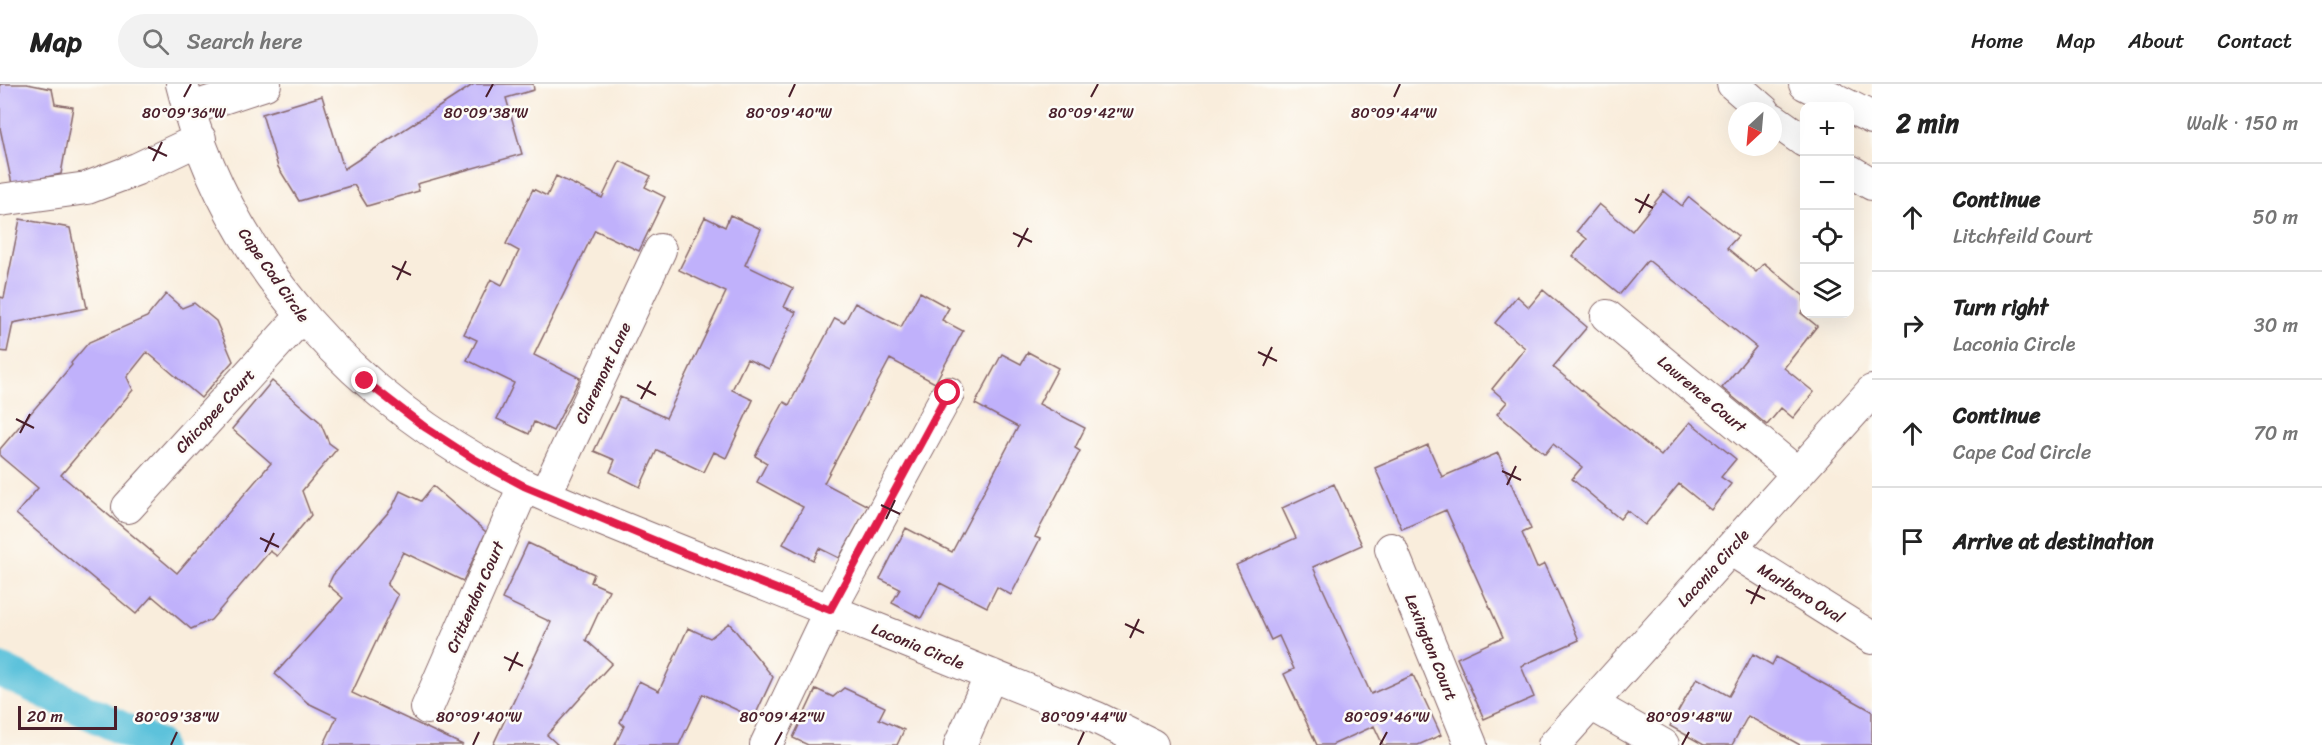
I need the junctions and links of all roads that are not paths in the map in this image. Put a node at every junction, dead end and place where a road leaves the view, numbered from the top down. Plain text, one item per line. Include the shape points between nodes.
1 (265, 84) edge
2 (1733, 84) edge
3 (1805, 84) edge
4 (185, 97) edge
5 (1754, 102) edge
6 (1872, 118) edge
7 (1782, 125) edge
8 (1800, 138) edge
9 (200, 139) junction
10 (1854, 173) edge
11 (1872, 184) edge
12 (0, 200) edge
13 (660, 250) dead end
14 (302, 316) junction
15 (1607, 316) dead end
16 (948, 393) dead end
17 (1868, 401) edge
18 (1797, 473) junction
19 (534, 491) junction
20 (128, 507) dead end
21 (1391, 549) dead end
22 (1730, 549) junction
23 (682, 552) joint
24 (830, 610) junction
25 (1872, 638) edge
26 (991, 675) junction
27 (1591, 704) junction
28 (427, 708) dead end
29 (766, 745) edge
30 (960, 745) edge
31 (1152, 745) edge
32 (1471, 745) edge
33 (1554, 745) edge
34 (1663, 745) edge

1 - 4 street
2 - 5 street
3 - 6 street
4 - 9 street, Cape Cod Circle
7 - 8 street
9 - 12 street via 87,188
9 - 14 street, Cape Cod Circle via 239,226
10 - 11 street
13 - 19 street, Claremont Lane
14 - 19 street, Cape Cod Circle via 374,388 474,459
14 - 20 street, Chicopee Court
15 - 18 street, Lawrence Court
16 - 24 street
17 - 18 street, Laconia Circle
18 - 22 street, Laconia Circle
19 - 23 street, Cape Cod Circle
19 - 28 street, Crittendon Court
21 - 32 street, Lexington Court
22 - 25 street, Marlboro Oval
22 - 27 street, Laconia Circle
23 - 24 street, Laconia Circle
24 - 26 street, Laconia Circle
24 - 29 street
26 - 30 street
26 - 31 street, Laconia Circle
27 - 33 street, Laconia Circle
27 - 34 street

